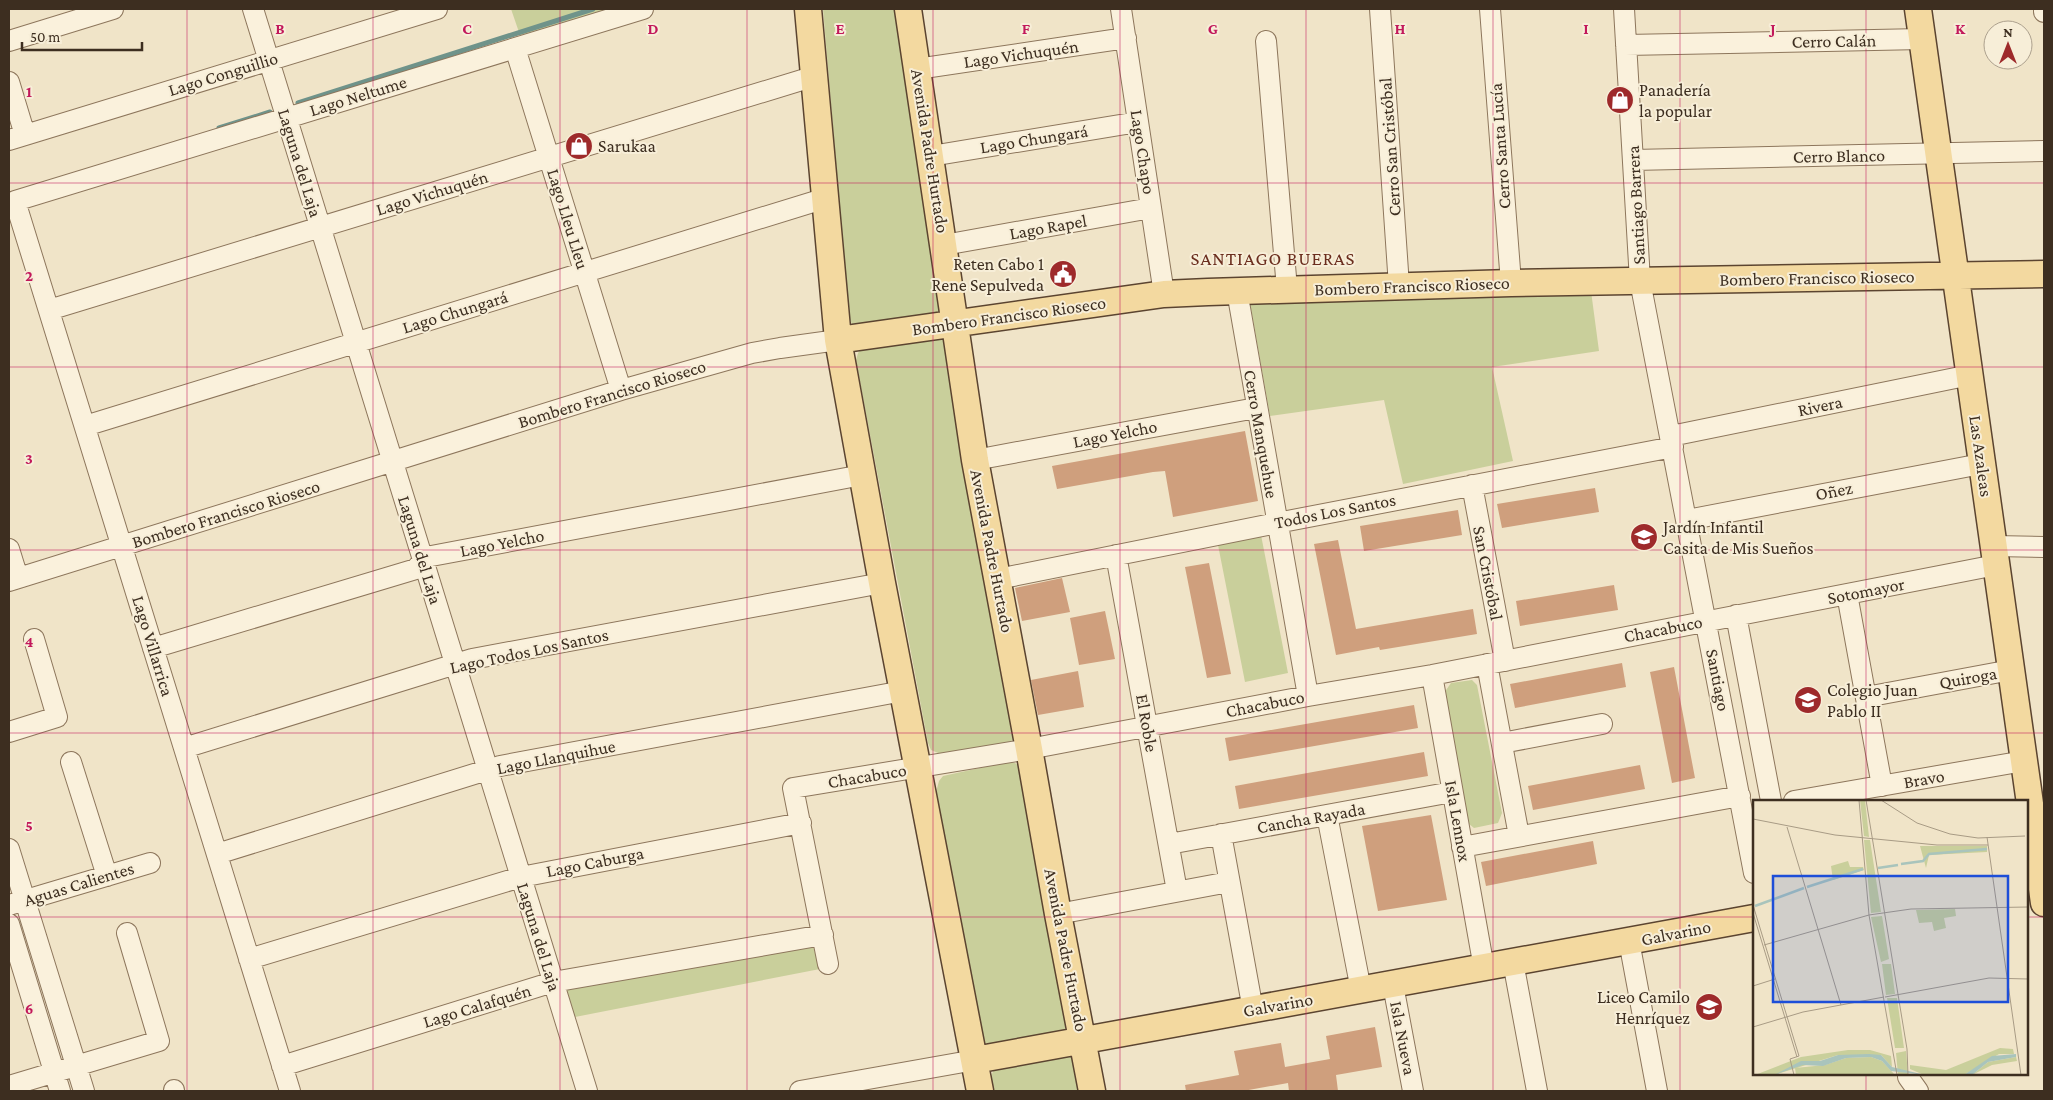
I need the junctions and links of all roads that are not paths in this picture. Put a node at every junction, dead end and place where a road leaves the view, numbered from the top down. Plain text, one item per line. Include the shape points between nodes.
1 (113, 9) edge
2 (253, 9) edge
3 (437, 9) edge
4 (642, 9) edge
5 (808, 9) edge
6 (908, 9) edge
7 (1121, 9) edge
8 (1380, 9) edge
9 (1490, 9) edge
10 (1624, 9) edge
11 (1918, 9) edge
12 (1126, 38) junction
13 (1922, 39) junction
14 (9, 41) edge
15 (1266, 42) dead end
16 (1626, 45) junction
17 (516, 48) junction
18 (268, 60) junction
19 (917, 69) junction
20 (815, 76) junction
21 (9, 82) edge
22 (286, 118) junction
23 (1138, 122) junction
24 (17, 138) edge
25 (2044, 151) edge
26 (1938, 154) junction
27 (930, 156) junction
28 (549, 157) junction
29 (1633, 160) junction
30 (826, 198) junction
31 (15, 201) joint
32 (1151, 208) junction
33 (320, 227) junction
34 (944, 245) junction
35 (585, 272) junction
36 (2044, 274) edge
37 (1955, 276) junction
38 (1640, 281) junction
39 (1511, 283) junction
40 (1399, 286) junction
41 (1286, 289) junction
42 (1237, 291) junction
43 (1164, 294) junction
44 (49, 310) junction
45 (956, 323) junction
46 (838, 340) junction
47 (356, 342) junction
48 (1970, 375) junction
49 (621, 390) junction
50 (1256, 408) junction
51 (84, 426) junction
52 (1672, 442) junction
53 (975, 460) junction
54 (392, 462) junction
55 (1981, 464) junction
56 (862, 475) junction
57 (1472, 485) junction
58 (1687, 520) junction
59 (1277, 523) junction
60 (122, 546) junction
61 (2044, 547) edge
62 (9, 549) edge
63 (1116, 555) junction
64 (1995, 556) junction
65 (423, 561) junction
66 (998, 579) junction
67 (13, 580) edge
68 (882, 584) junction
69 (1846, 594) junction
70 (1736, 615) junction
71 (1707, 620) junction
72 (34, 639) dead end
73 (153, 648) junction
74 (1496, 663) junction
75 (455, 664) junction
76 (2011, 670) junction
77 (1432, 675) junction
78 (903, 691) junction
79 (1308, 696) junction
80 (1866, 697) junction
81 (1602, 724) dead end
82 (1148, 727) junction
83 (9, 732) edge
84 (1502, 744) junction
85 (184, 748) junction
86 (1029, 749) junction
87 (2024, 761) junction
88 (71, 762) dead end
89 (918, 767) junction
90 (488, 770) junction
91 (1882, 786) junction
92 (1452, 792) junction
93 (2037, 794) edge
94 (1771, 800) edge
95 (1800, 800) edge
96 (1745, 805) edge
97 (1327, 814) junction
98 (801, 823) junction
99 (1221, 834) junction
100 (1519, 836) junction
101 (1169, 844) junction
102 (1462, 847) junction
103 (9, 849) edge
104 (217, 854) junction
105 (150, 863) dead end
106 (1753, 865) edge
107 (107, 876) junction
108 (521, 876) junction
109 (1229, 882) junction
110 (1177, 892) junction
111 (17, 903) edge
112 (2028, 903) edge
113 (2044, 904) edge
114 (1058, 914) junction
115 (1753, 918) edge
116 (9, 924) edge
117 (126, 933) dead end
118 (823, 935) junction
119 (1630, 941) junction
120 (249, 959) junction
121 (1513, 962) junction
122 (828, 964) dead end
123 (1484, 968) junction
124 (554, 982) junction
125 (1393, 985) junction
126 (1362, 990) junction
127 (1253, 1010) junction
128 (1083, 1040) junction
129 (975, 1060) junction
130 (76, 1066) junction
131 (282, 1066) junction
132 (57, 1082) edge
133 (897, 1083) edge
134 (9, 1086) edge
135 (84, 1091) edge
136 (290, 1091) edge
137 (587, 1091) edge
138 (800, 1091) edge
139 (980, 1091) edge
140 (1092, 1091) edge
141 (1413, 1091) edge
142 (1537, 1091) edge
143 (1657, 1091) edge

1 - 14 street
2 - 18 street, Laguna del Laja
3 - 18 street, Lago Conguillio
4 - 17 street, Lago Neltume
5 - 20 main road
6 - 19 main road, Avenida Padre Hurtado
7 - 12 street, Lago Chapo
8 - 40 street, Cerro San Cristóbal
9 - 39 street, Cerro Santa Lucía
10 - 16 street, Santiago Barrera
11 - 13 main road, Las Azaleas
12 - 19 street, Lago Vichuquén
12 - 23 street, Lago Chapo
13 - 16 street, Cerro Calán
13 - 26 main road, Las Azaleas
15 - 41 street
16 - 29 street, Santiago Barrera
17 - 22 street, Lago Neltume
17 - 28 street, Lago Lleu Lleu
18 - 22 street, Laguna del Laja
18 - 24 street, Lago Conguillio
19 - 27 main road, Avenida Padre Hurtado
20 - 28 street, Lago Vichuquén
20 - 30 main road
21 - 24 street
22 - 31 street, Lago Neltume
22 - 33 street, Laguna del Laja
23 - 27 street, Lago Chungará
23 - 32 street, Lago Chapo
25 - 26 street, Cerro Blanco
26 - 29 street, Cerro Blanco
26 - 37 main road, Las Azaleas
27 - 34 main road, Avenida Padre Hurtado
28 - 33 street, Lago Vichuquén
28 - 35 street, Lago Lleu Lleu
29 - 38 street, Santiago Barrera
30 - 35 street, Lago Chungará
30 - 46 main road
31 - 44 street, Lago Villarrica
32 - 34 street, Lago Rapel
32 - 43 street, Lago Chapo
33 - 44 street, Lago Vichuquén
33 - 47 street, Laguna del Laja
34 - 45 main road, Avenida Padre Hurtado
35 - 47 street, Lago Chungará
35 - 49 street, Lago Lleu Lleu
36 - 37 main road, Bombero Francisco Rioseco
37 - 38 main road, Bombero Francisco Rioseco
37 - 48 main road, Las Azaleas
38 - 39 main road, Bombero Francisco Rioseco
38 - 52 street, Santiago
39 - 40 main road, Bombero Francisco Rioseco
40 - 41 main road, Bombero Francisco Rioseco
41 - 42 main road, Bombero Francisco Rioseco
42 - 43 main road, Bombero Francisco Rioseco
42 - 50 street, Cerro Manquehue
43 - 45 main road, Bombero Francisco Rioseco
44 - 51 street, Lago Villarrica
45 - 46 main road, Bombero Francisco Rioseco
45 - 53 main road, Avenida Padre Hurtado
46 - 49 street, Bombero Francisco Rioseco via 752,354
46 - 56 main road
47 - 51 street, Lago Chungará
47 - 54 street, Laguna del Laja
48 - 52 street, Rivera
48 - 55 main road, Las Azaleas
49 - 54 street, Bombero Francisco Rioseco
50 - 53 street, Lago Yelcho
50 - 59 street, Cerro Manquehue
51 - 60 street, Lago Villarrica
52 - 57 street, Todos Los Santos
52 - 58 street, Santiago
53 - 66 main road, Avenida Padre Hurtado
54 - 60 street, Bombero Francisco Rioseco
54 - 65 street, Laguna del Laja
55 - 58 street, Oñez
55 - 64 main road, Las Azaleas
56 - 65 street, Lago Yelcho via 426,557
56 - 68 main road
57 - 59 street, Todos Los Santos
57 - 74 street, San Cristóbal
58 - 71 street, Santiago
59 - 63 street, Todos Los Santos
59 - 79 street, Cerro Manquehue
60 - 67 street, Bombero Francisco Rioseco
60 - 73 street, Lago Villarrica
61 - 64 street, Sotomayor
62 - 67 street
63 - 66 street, Todos Los Santos
63 - 82 street, El Roble
64 - 69 street, Sotomayor
64 - 76 main road, Las Azaleas
65 - 73 street, Lago Yelcho via 416,568
65 - 75 street, Laguna del Laja
66 - 86 main road, Avenida Padre Hurtado
68 - 75 street, Lago Todos Los Santos
68 - 78 main road
69 - 70 street, Sotomayor
69 - 80 street
70 - 71 street, Chacabuco
70 - 94 street, Santiago
71 - 74 street, Chacabuco
71 - 96 street, Santiago
72 - 83 street via 57,717
73 - 85 street, Lago Villarrica
74 - 77 street, Chacabuco
74 - 84 street, San Cristóbal
75 - 85 street, Lago Todos Los Santos
75 - 90 street, Laguna del Laja
76 - 80 street, Quiroga
76 - 87 main road, Las Azaleas
77 - 79 street, Chacabuco
77 - 92 street, Isla Lennox
78 - 89 main road
78 - 90 street, Lago Llanquihue
79 - 82 street, Chacabuco
80 - 91 street
81 - 84 street
82 - 86 street, Chacabuco
82 - 101 street, El Roble
84 - 100 street, San Cristóbal
85 - 104 street, Lago Villarrica
86 - 89 street, Chacabuco
86 - 114 main road, Avenida Padre Hurtado
87 - 91 street, Bravo
87 - 93 main road, Las Azaleas
88 - 107 street
89 - 98 street, Chacabuco via 793,788
89 - 129 main road
90 - 104 street, Lago Llanquihue
90 - 108 street, Laguna del Laja
91 - 95 street, Bravo
92 - 97 street, Cancha Rayada
92 - 102 street, Isla Lennox
93 - 113 main road, Las Azaleas
96 - 100 street
96 - 106 street, Santiago
97 - 99 street, Cancha Rayada
97 - 126 street
98 - 108 street, Lago Caburga
98 - 118 street
99 - 101 street, Cancha Rayada
99 - 109 street
100 - 102 street
101 - 110 street, El Roble
102 - 123 street, Isla Lennox
103 - 111 street
104 - 120 street, Lago Villarrica
105 - 107 street, Aguas Calientes
107 - 111 street, Aguas Calientes
108 - 120 street, Lago Caburga
108 - 124 street, Laguna del Laja
109 - 110 street
109 - 127 street
110 - 114 street
111 - 130 street
112 - 113 main road
114 - 128 main road, Avenida Padre Hurtado
115 - 119 main road, Galvarino
116 - 132 street
117 - 130 street via 159,1041
118 - 122 street
118 - 124 street, Lago Calafquén
119 - 121 main road, Galvarino
119 - 143 street
120 - 131 street, Lago Villarrica
121 - 123 main road, Galvarino
121 - 142 street
123 - 125 main road, Galvarino
124 - 131 street, Lago Calafquén
124 - 137 street, Laguna del Laja
125 - 126 main road, Galvarino
125 - 141 street, Isla Nueva
126 - 127 main road, Galvarino
127 - 128 main road, Galvarino
128 - 129 main road, Galvarino
128 - 140 main road, Avenida Padre Hurtado
129 - 133 street, Galvarino
129 - 139 main road
130 - 132 street
130 - 135 street
131 - 136 street, Lago Villarrica
132 - 134 street
133 - 138 street, Galvarino

